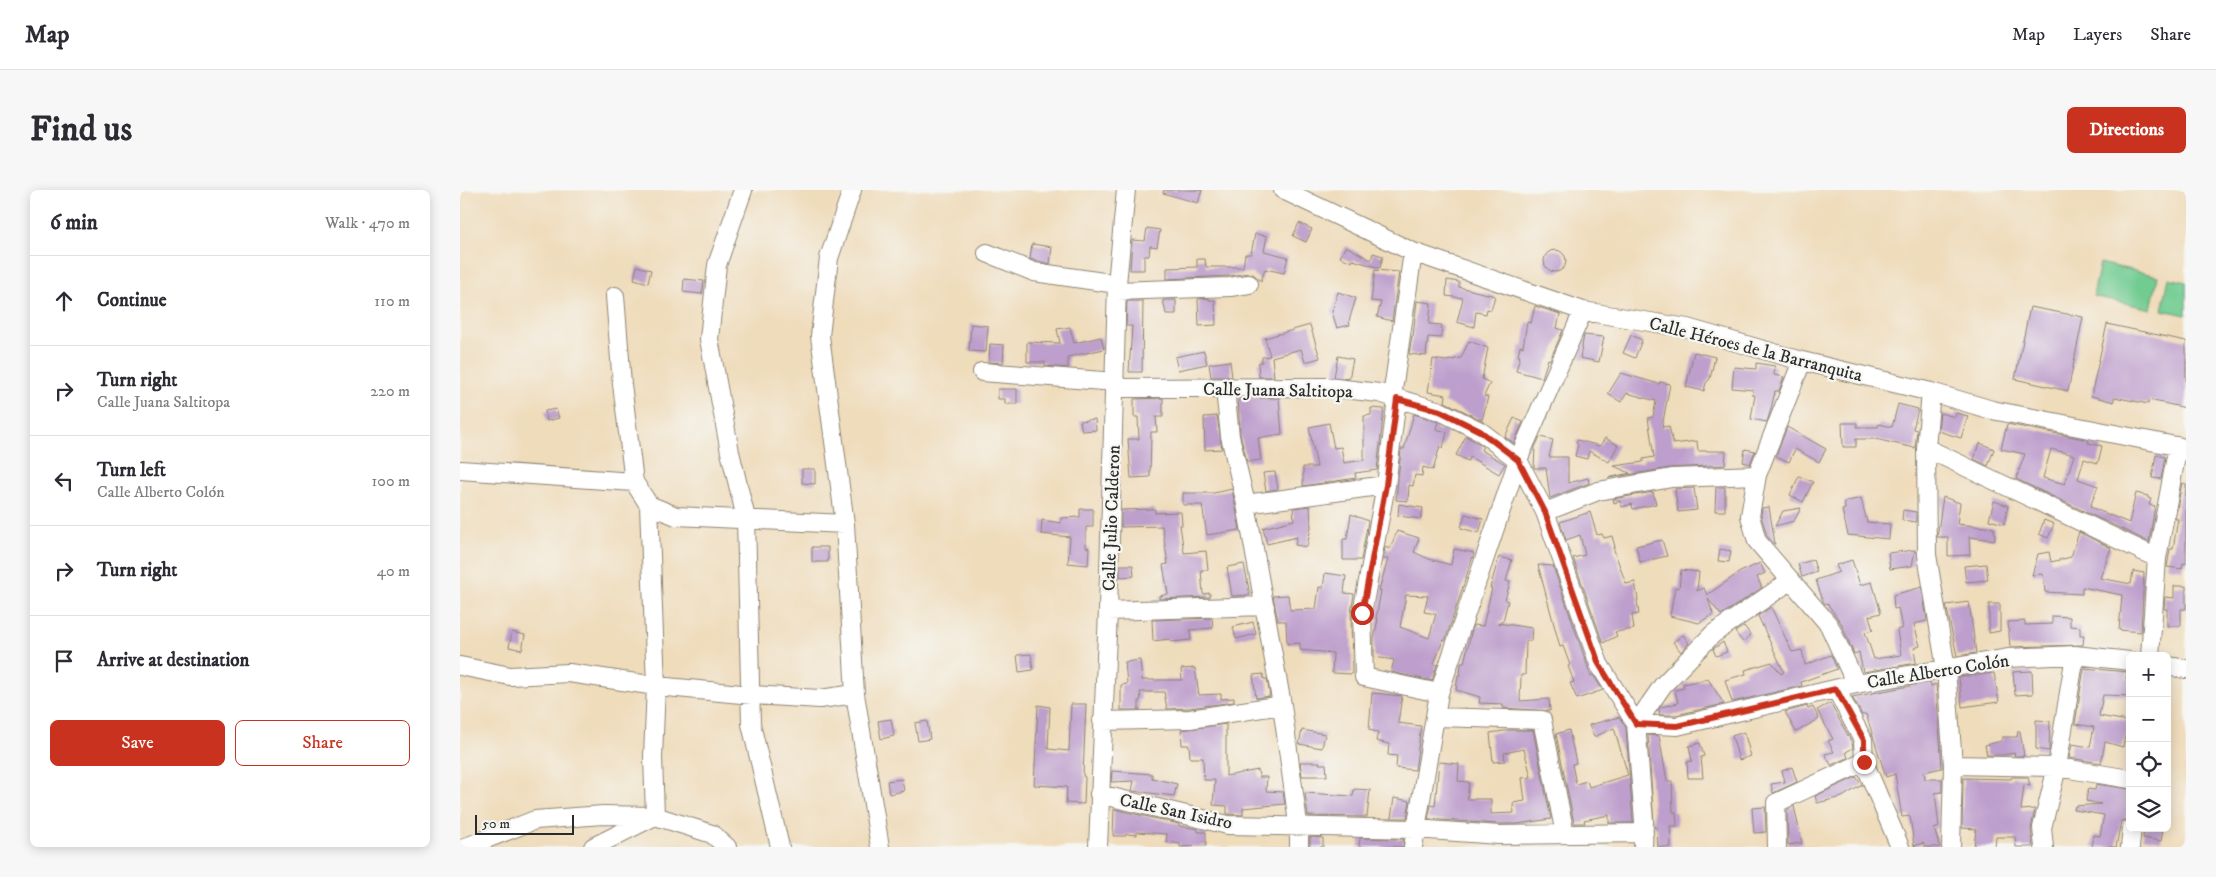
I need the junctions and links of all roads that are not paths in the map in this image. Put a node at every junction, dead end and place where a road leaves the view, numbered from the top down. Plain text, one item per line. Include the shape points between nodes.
1 (743, 190) edge
2 (852, 190) edge
3 (1126, 190) edge
4 (1283, 190) edge
5 (1413, 252) junction
6 (987, 253) dead end
7 (1249, 284) dead end
8 (1117, 288) junction
9 (615, 296) dead end
10 (1583, 310) junction
11 (1802, 361) junction
12 (982, 372) dead end
13 (1116, 385) junction
14 (1225, 389) junction
15 (1931, 392) junction
16 (1395, 398) junction
17 (2182, 447) edge
18 (1926, 448) junction
19 (1518, 460) junction
20 (460, 470) edge
21 (1757, 476) junction
22 (634, 482) junction
23 (1386, 485) junction
24 (1246, 504) junction
25 (649, 505) junction
26 (1545, 512) junction
27 (746, 518) junction
28 (845, 524) junction
29 (2156, 558) junction
30 (1790, 581) junction
31 (1264, 606) junction
32 (1108, 611) junction
33 (2150, 652) edge
34 (2075, 654) junction
35 (2126, 661) edge
36 (460, 666) edge
37 (2171, 667) edge
38 (1946, 669) junction
39 (2186, 669) edge
40 (1856, 684) junction
41 (656, 686) junction
42 (1836, 689) junction
43 (1439, 693) junction
44 (752, 694) junction
45 (855, 694) junction
46 (1282, 705) junction
47 (1435, 717) junction
48 (1102, 721) junction
49 (1636, 724) junction
50 (1864, 762) junction
51 (1953, 765) junction
52 (2057, 767) junction
53 (2126, 778) edge
54 (1099, 794) junction
55 (655, 816) junction
56 (1298, 825) junction
57 (1415, 829) junction
58 (2132, 832) edge
59 (1565, 834) junction
60 (1644, 840) edge
61 (707, 841) edge
62 (1498, 841) edge
63 (466, 847) edge
64 (593, 847) edge
65 (727, 847) edge
66 (780, 847) edge
67 (880, 847) edge
68 (1098, 847) edge
69 (1299, 847) edge
70 (1413, 847) edge
71 (1777, 847) edge
72 (1900, 847) edge
73 (1951, 847) edge
74 (2044, 847) edge
75 (2130, 847) edge

1 - 27 street via 716,265 709,339
2 - 28 street via 829,258 820,336
3 - 8 street, Calle Julio Calderon
4 - 5 street, Calle Héroes de la Barranquita
5 - 10 street, Calle Héroes de la Barranquita
5 - 16 street
6 - 8 street via 1034,272
7 - 8 street
8 - 13 street, Calle Julio Calderon
9 - 22 street
10 - 11 street, Calle Héroes de la Barranquita via 1687,328
10 - 19 street
11 - 15 street, Calle Héroes de la Barranquita
11 - 21 street
12 - 13 street, Calle Juana Saltitopa
13 - 14 street, Calle Juana Saltitopa
13 - 32 street, Calle Julio Calderon
14 - 16 street, Calle Juana Saltitopa via 1327,387
14 - 24 street via 1230,436
15 - 17 street, Calle Héroes de la Barranquita via 1992,410
15 - 18 street
16 - 19 street, Calle Juana Saltitopa via 1440,411 1480,431
16 - 23 street
17 - 29 street
18 - 29 street
18 - 38 street via 1927,555
19 - 26 street, Calle Juana Saltitopa
19 - 43 street
20 - 22 street
21 - 26 street via 1672,478 1598,491
21 - 30 street via 1750,516 1757,541
22 - 25 street
23 - 24 street
23 - 43 street via 1362,613 1364,677
24 - 31 street
25 - 27 street via 676,516
25 - 41 street
26 - 49 street, Calle Juana Saltitopa via 1599,664
27 - 28 street
27 - 44 street
28 - 45 street
29 - 33 street
30 - 40 street via 1829,625
30 - 49 street via 1713,634 1663,686
31 - 32 street
31 - 46 street
32 - 48 street, Calle Julio Calderon
34 - 35 street, Calle Alberto Colón
34 - 38 street, Calle Alberto Colón via 2008,658
34 - 52 street
36 - 41 street via 510,676 569,673
37 - 39 street
38 - 40 street, Calle Alberto Colón
38 - 51 street
40 - 42 street, Calle Alberto Colón
41 - 44 street
41 - 55 street
42 - 49 street, Calle Alberto Colón via 1677,726
42 - 50 street via 1864,740
43 - 47 street
44 - 45 street via 820,699
44 - 66 street via 751,724
45 - 67 street
46 - 48 street via 1190,719
46 - 56 street
47 - 57 street
47 - 59 street via 1542,720
48 - 54 street, Calle Julio Calderon
49 - 60 street, Calle Juana Saltitopa
50 - 71 street via 1776,803
50 - 72 street
51 - 52 street
51 - 73 street
52 - 53 street
52 - 74 street via 2042,828
54 - 56 street, Calle San Isidro via 1228,825
54 - 68 street, Calle Julio Calderon
55 - 61 street
55 - 63 street via 603,815 535,820
55 - 64 street
56 - 57 street, Calle San Isidro
56 - 69 street
57 - 62 street, Calle San Isidro
57 - 70 street
58 - 75 street
59 - 60 street, Calle San Isidro
59 - 62 street, Calle San Isidro
61 - 65 street

